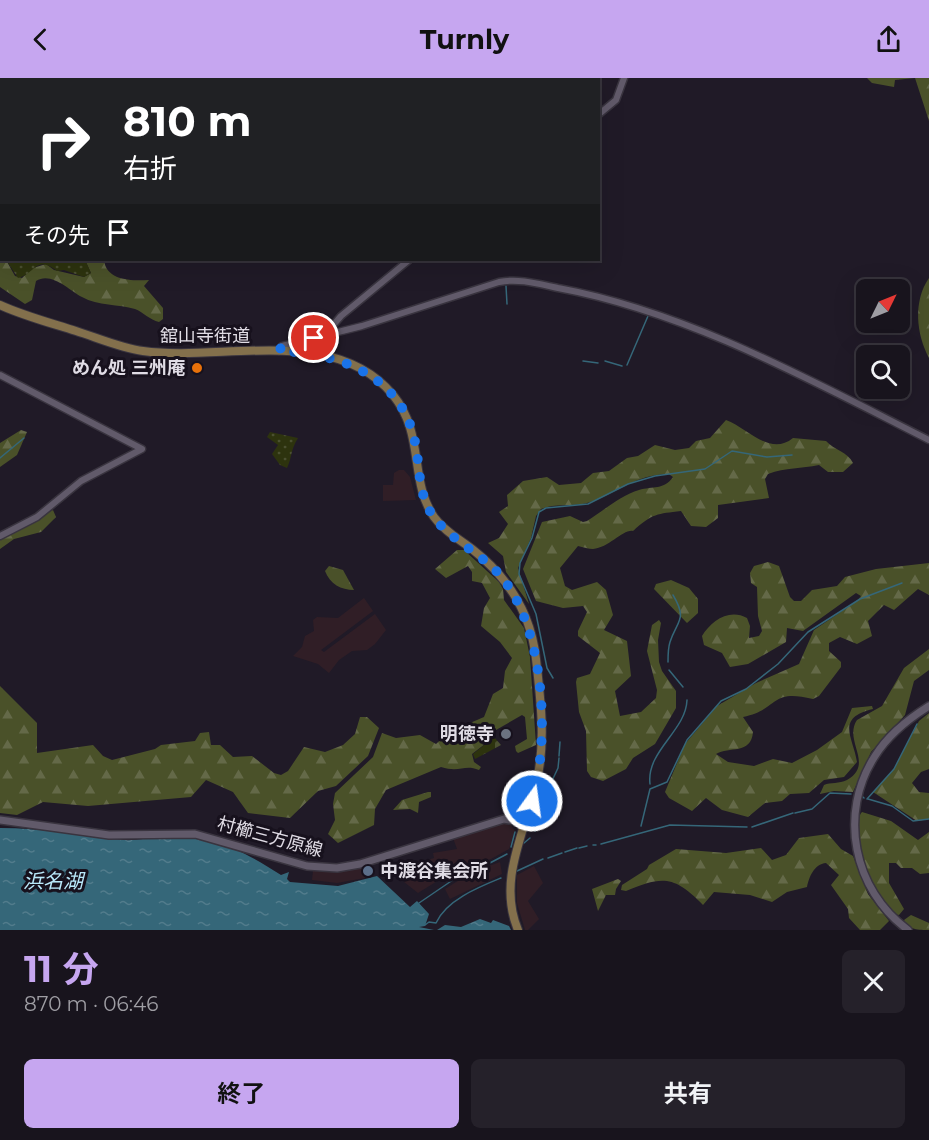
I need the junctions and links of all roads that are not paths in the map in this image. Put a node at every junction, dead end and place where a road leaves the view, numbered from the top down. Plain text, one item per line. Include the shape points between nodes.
1 (624, 78) edge
2 (600, 113) edge
3 (408, 261) edge
4 (0, 305) edge
5 (330, 334) junction
6 (279, 351) junction
7 (0, 375) edge
8 (929, 440) edge
9 (0, 536) edge
10 (929, 706) edge
11 (0, 820) edge
12 (525, 823) junction
13 (518, 930) edge
14 (908, 930) edge

1 - 2 street via 616,100
3 - 5 street via 339,317
4 - 6 main road, 舘山寺街道 via 142,351
5 - 6 street via 282,346
5 - 8 street via 499,282 524,281 593,295 680,322
6 - 12 main road, 舘山寺街道 via 344,361 371,375 389,391 412,429 423,493 430,510 441,525 491,566 517,600 534,648 542,732 539,771
7 - 9 street via 142,449 81,481 37,517
10 - 14 main road via 902,726 875,755 862,781 855,809 855,837 864,874 883,907
11 - 12 main road, 村櫛三方原線 via 109,835 195,834 300,864 338,868 504,819
12 - 13 main road, 舘山寺街道 via 510,889

